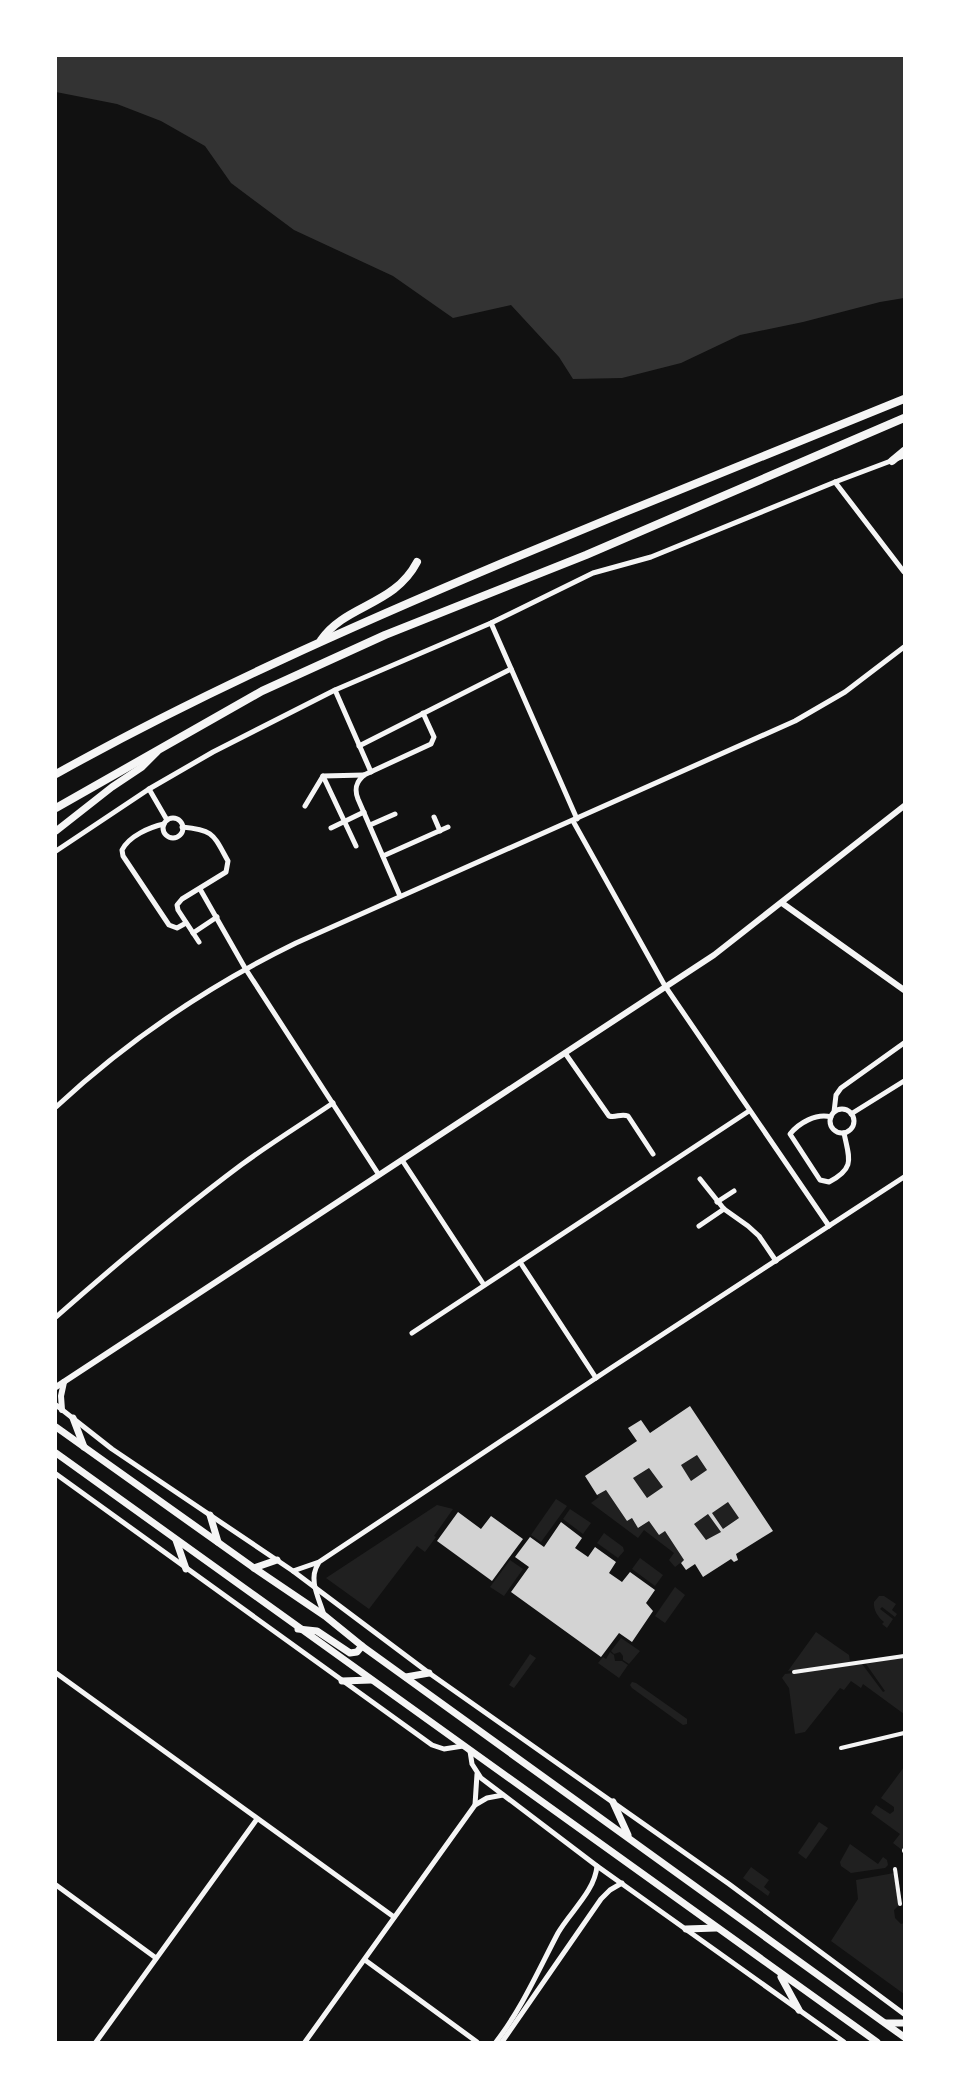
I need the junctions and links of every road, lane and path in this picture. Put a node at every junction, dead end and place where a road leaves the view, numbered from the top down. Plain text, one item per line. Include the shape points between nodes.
1 (904, 399) edge
2 (904, 418) edge
3 (904, 450) edge
4 (904, 456) edge
5 (892, 461) junction
6 (835, 482) junction
7 (417, 562) dead end
8 (904, 572) edge
9 (491, 622) junction
10 (319, 642) junction
11 (904, 647) edge
12 (511, 669) junction
13 (335, 690) junction
14 (423, 713) junction
15 (359, 746) junction
16 (162, 747) junction
17 (371, 772) junction
18 (56, 774) edge
19 (364, 775) junction
20 (323, 776) junction
21 (149, 789) junction
22 (305, 806) dead end
23 (904, 806) edge
24 (56, 807) edge
25 (364, 812) junction
26 (395, 814) dead end
27 (434, 817) dead end
28 (575, 820) junction
29 (165, 822) junction
30 (344, 822) junction
31 (370, 825) junction
32 (182, 827) junction
33 (448, 827) dead end
34 (331, 828) dead end
35 (56, 831) edge
36 (440, 831) junction
37 (356, 846) dead end
38 (56, 851) edge
39 (383, 856) junction
40 (200, 889) junction
41 (400, 896) junction
42 (782, 903) junction
43 (217, 917) junction
44 (186, 923) junction
45 (193, 933) junction
46 (199, 942) dead end
47 (245, 968) junction
48 (665, 986) junction
49 (904, 990) edge
50 (904, 1043) edge
51 (565, 1053) junction
52 (904, 1081) edge
53 (333, 1103) junction
54 (56, 1107) edge
55 (749, 1111) junction
56 (832, 1114) junction
57 (851, 1114) junction
58 (844, 1133) junction
59 (653, 1154) dead end
60 (402, 1160) junction
61 (380, 1175) junction
62 (904, 1177) edge
63 (700, 1179) dead end
64 (734, 1191) dead end
65 (717, 1202) junction
66 (724, 1209) junction
67 (699, 1226) dead end
68 (829, 1226) junction
69 (776, 1261) junction
70 (520, 1262) junction
71 (484, 1285) junction
72 (56, 1317) edge
73 (412, 1333) dead end
74 (596, 1378) junction
75 (64, 1382) junction
76 (56, 1387) edge
77 (56, 1405) edge
78 (62, 1410) junction
79 (73, 1418) junction
80 (56, 1426) edge
81 (84, 1447) junction
82 (56, 1453) edge
83 (56, 1459) edge
84 (70, 1463) junction
85 (56, 1474) edge
86 (210, 1515) junction
87 (176, 1540) junction
88 (218, 1542) junction
89 (277, 1560) junction
90 (319, 1562) junction
91 (254, 1568) junction
92 (186, 1569) junction
93 (293, 1571) junction
94 (315, 1588) junction
95 (325, 1616) junction
96 (298, 1629) junction
97 (362, 1646) junction
98 (904, 1656) edge
99 (794, 1672) dead end
100 (56, 1673) edge
101 (429, 1673) junction
102 (405, 1677) junction
103 (370, 1680) junction
104 (342, 1681) junction
105 (904, 1733) edge
106 (841, 1748) dead end
107 (467, 1749) junction
108 (477, 1774) junction
109 (503, 1795) junction
110 (613, 1802) junction
111 (475, 1805) junction
112 (257, 1819) junction
113 (629, 1837) junction
114 (597, 1866) junction
115 (895, 1869) dead end
116 (622, 1883) junction
117 (56, 1885) edge
118 (900, 1904) dead end
119 (394, 1917) junction
120 (716, 1928) junction
121 (686, 1929) junction
122 (156, 1958) junction
123 (365, 1960) junction
124 (780, 1975) junction
125 (799, 2010) junction
126 (904, 2014) edge
127 (885, 2023) junction
128 (904, 2023) edge
129 (904, 2037) edge
130 (96, 2043) edge
131 (305, 2043) edge
132 (477, 2043) edge
133 (496, 2043) edge
134 (502, 2043) edge
135 (844, 2043) edge
136 (877, 2043) edge

1 - 10 highway
2 - 16 highway via 586,555 385,635 262,691
3 - 5 highway
4 - 5 street
5 - 6 street
6 - 8 street
6 - 9 street via 651,557 593,573
7 - 10 highway via 400,585 338,622
9 - 12 street
9 - 13 street
10 - 18 highway via 197,699
11 - 28 street via 846,692 795,722
12 - 14 street
12 - 28 street
13 - 15 street
13 - 21 street
14 - 15 street
14 - 17 street via 434,737 431,744
15 - 17 street
16 - 24 highway
16 - 35 main road via 142,767
17 - 19 street
19 - 20 street
19 - 25 street via 356,786
20 - 22 street
20 - 30 street
21 - 29 street
21 - 38 street
23 - 42 street
25 - 30 street
25 - 31 street
26 - 31 street
27 - 36 street
28 - 41 street
28 - 48 street
29 - 32 street via 177,819
29 - 32 street via 164,833 171,838 179,835
29 - 44 street via 125,844 123,856 169,925 177,928
30 - 34 street
30 - 37 street
31 - 39 street
32 - 40 street via 207,831 228,861 225,873
33 - 36 street
36 - 39 street
39 - 41 street
40 - 43 street
40 - 44 street via 179,901 178,910
41 - 47 street
42 - 48 street via 714,955
42 - 49 street
43 - 45 street
43 - 47 street
44 - 45 street
45 - 46 street
47 - 53 street
47 - 54 street via 135,1040
48 - 51 street
48 - 55 street
50 - 56 street via 841,1089
51 - 59 street via 609,1116 628,1116
51 - 60 street
52 - 57 street
53 - 61 street
53 - 72 street via 207,1191
55 - 68 street
55 - 70 street
56 - 57 street via 840,1109
56 - 58 street via 832,1128
56 - 58 street via 814,1117 790,1134 820,1180 829,1182 849,1166
57 - 58 street via 853,1125
60 - 61 street
60 - 71 street
61 - 75 street
62 - 68 street
63 - 65 street
64 - 65 street
65 - 66 street
66 - 67 street
66 - 69 street via 759,1236
68 - 69 street
69 - 74 street
70 - 71 street
70 - 74 street
71 - 73 street
74 - 90 street
75 - 76 street
75 - 78 street
77 - 78 street
78 - 79 street
79 - 81 main road
79 - 86 street
80 - 81 main road
81 - 88 main road
82 - 84 main road
83 - 84 main road
84 - 87 main road
85 - 92 street
86 - 88 main road
86 - 89 street
87 - 92 main road
87 - 96 main road
88 - 91 main road
89 - 91 main road
89 - 93 street
90 - 93 street
90 - 94 street via 314,1572
91 - 95 main road
92 - 104 street
93 - 94 street
94 - 95 street
94 - 101 street
95 - 97 main road
96 - 97 main road via 317,1631 350,1653
96 - 103 main road
97 - 102 main road
98 - 99 street
100 - 112 street
101 - 102 main road
101 - 110 street
102 - 113 main road
103 - 104 main road
103 - 107 main road
104 - 107 street via 432,1745
105 - 106 street
107 - 108 street
107 - 120 main road
108 - 109 street
108 - 111 street
109 - 111 street
109 - 114 street
110 - 113 main road
110 - 126 street
111 - 119 street
112 - 119 street
112 - 122 street
113 - 127 main road
114 - 116 street
114 - 133 street via 595,1878 558,1933 523,2003
115 - 118 street
116 - 121 street
116 - 134 street via 601,1899
117 - 122 street
119 - 123 street
120 - 121 main road
120 - 124 main road
121 - 125 street
122 - 130 street
123 - 131 street
123 - 132 street
124 - 125 main road
124 - 136 main road
125 - 135 street
127 - 128 main road
127 - 129 main road

